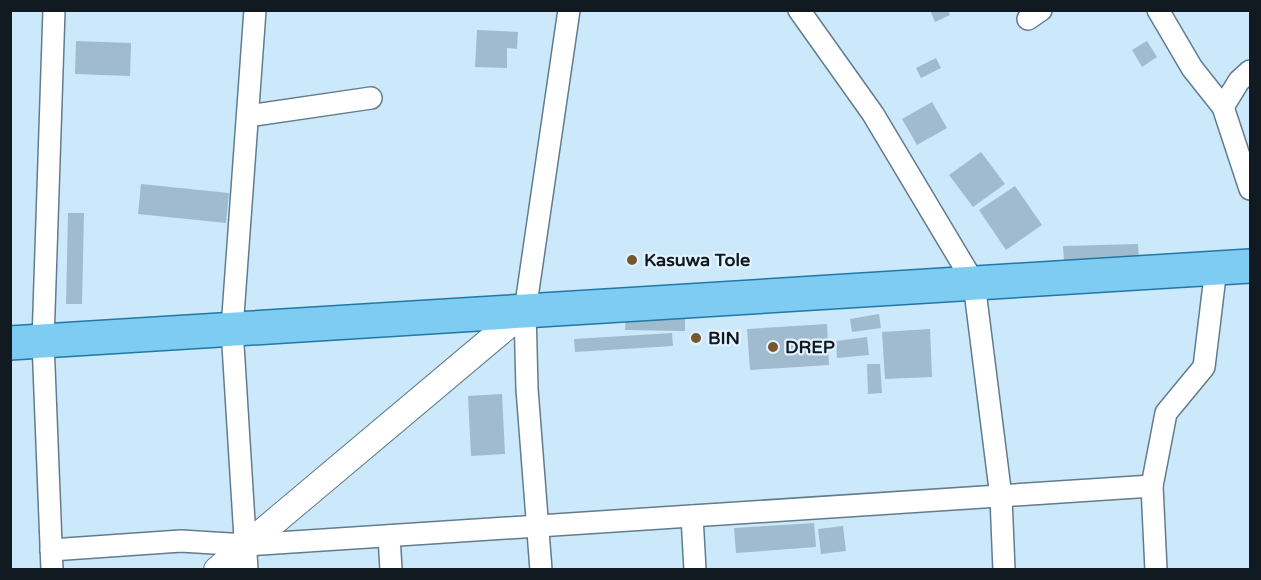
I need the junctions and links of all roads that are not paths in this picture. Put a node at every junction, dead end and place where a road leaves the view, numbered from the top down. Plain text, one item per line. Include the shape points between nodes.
1 (54, 10) edge
2 (255, 10) edge
3 (569, 10) edge
4 (799, 10) edge
5 (1158, 10) edge
6 (1251, 71) edge
7 (371, 98) dead end
8 (1223, 107) junction
9 (248, 116) junction
10 (1251, 189) edge
11 (1251, 266) edge
12 (1216, 268) junction
13 (974, 283) junction
14 (525, 311) junction
15 (232, 329) junction
16 (43, 341) junction
17 (10, 343) edge
18 (1152, 486) junction
19 (1001, 496) junction
20 (692, 516) junction
21 (537, 526) junction
22 (389, 536) junction
23 (246, 558) edge
24 (51, 560) edge
25 (217, 570) edge
26 (391, 570) edge
27 (541, 570) edge
28 (695, 570) edge
29 (1004, 570) edge
30 (1156, 570) edge

1 - 16 street
2 - 9 street
3 - 14 street
4 - 13 street via 873,114
5 - 8 street via 1192,68
6 - 8 street via 1239,81
7 - 9 street
8 - 10 street
9 - 15 street
11 - 12 main road
12 - 13 main road
12 - 18 street via 1204,367 1166,413
13 - 14 main road
13 - 19 street
14 - 15 main road
14 - 21 street
14 - 23 street
15 - 16 main road
15 - 23 street
16 - 17 main road
16 - 24 street
18 - 19 street
18 - 30 street
19 - 20 street
19 - 29 street
20 - 21 street
20 - 28 street
21 - 22 street
21 - 27 street
22 - 23 street
22 - 26 street
23 - 24 street via 181,541
23 - 25 street

